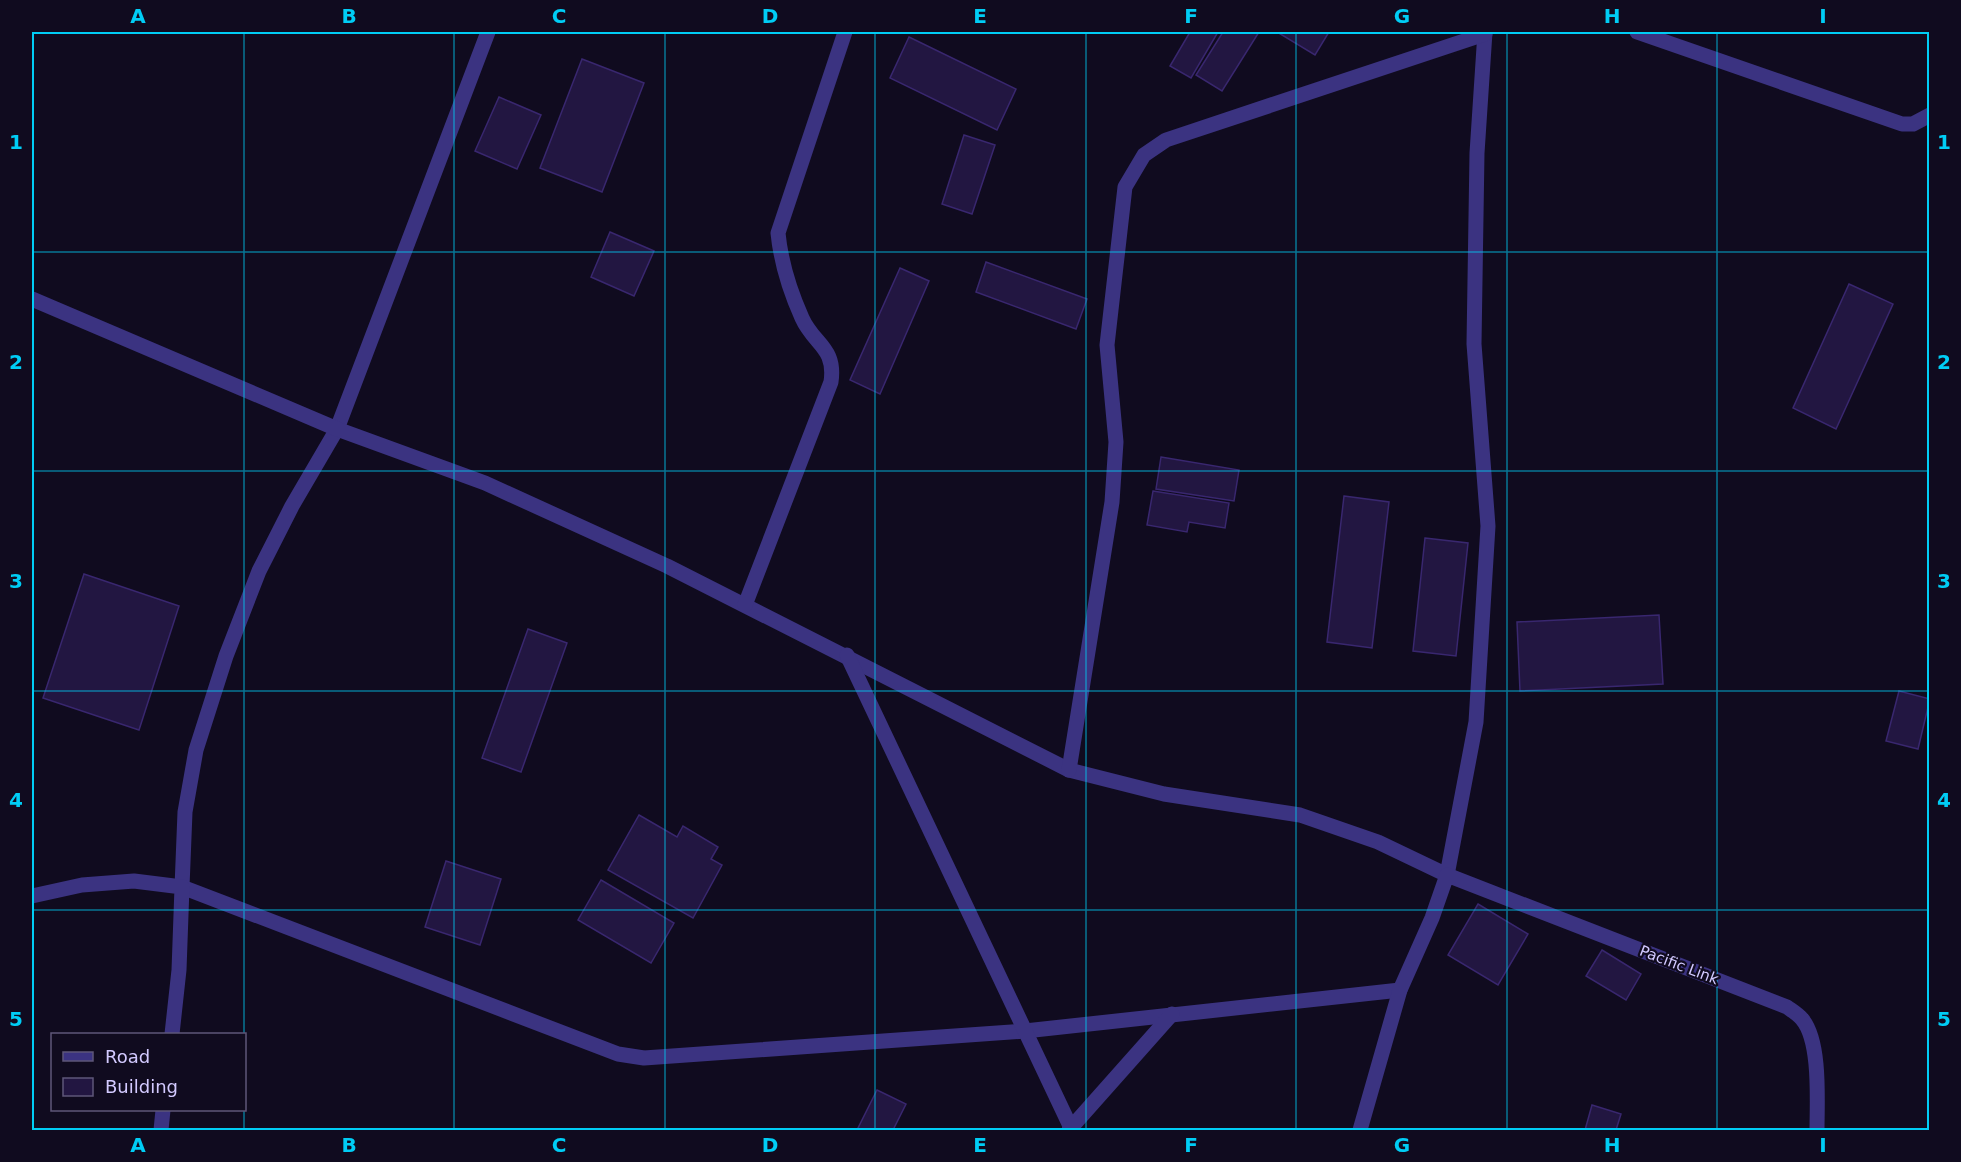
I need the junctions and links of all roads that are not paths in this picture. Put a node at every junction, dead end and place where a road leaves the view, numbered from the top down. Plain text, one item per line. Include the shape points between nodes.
1 (488, 32) edge
2 (845, 32) edge
3 (1637, 32) edge
4 (1485, 33) edge
5 (1929, 116) edge
6 (32, 299) edge
7 (336, 429) junction
8 (745, 605) junction
9 (847, 655) junction
10 (1069, 770) junction
11 (1447, 875) junction
12 (182, 887) junction
13 (32, 896) edge
14 (1400, 990) junction
15 (1172, 1014) junction
16 (1025, 1031) junction
17 (172, 1033) edge
18 (163, 1111) edge
19 (1070, 1130) edge
20 (161, 1131) edge
21 (1360, 1131) edge
22 (1817, 1131) edge

1 - 7 street
2 - 8 street via 778,233 781,267 803,321 830,354 831,382
3 - 5 street via 1902,124 1913,124
4 - 10 street via 1166,140 1144,155 1125,187 1107,345 1116,442 1112,502
4 - 11 street via 1477,153 1473,344 1488,526 1476,722
6 - 7 street, Pacific Link
7 - 8 street, Pacific Link via 485,483
7 - 12 street via 259,571 226,656 196,750 185,812
8 - 9 street, Pacific Link
9 - 10 street, Pacific Link
9 - 16 street
10 - 11 street, Pacific Link via 1164,794 1300,815 1378,842
11 - 14 street
11 - 22 street, Pacific Link via 1787,1007 1803,1019 1811,1041
12 - 13 street via 134,880 82,885
12 - 16 street via 618,1054 644,1058
12 - 17 street
14 - 15 street
14 - 21 street
15 - 16 street
15 - 19 street
16 - 19 street
18 - 20 street

